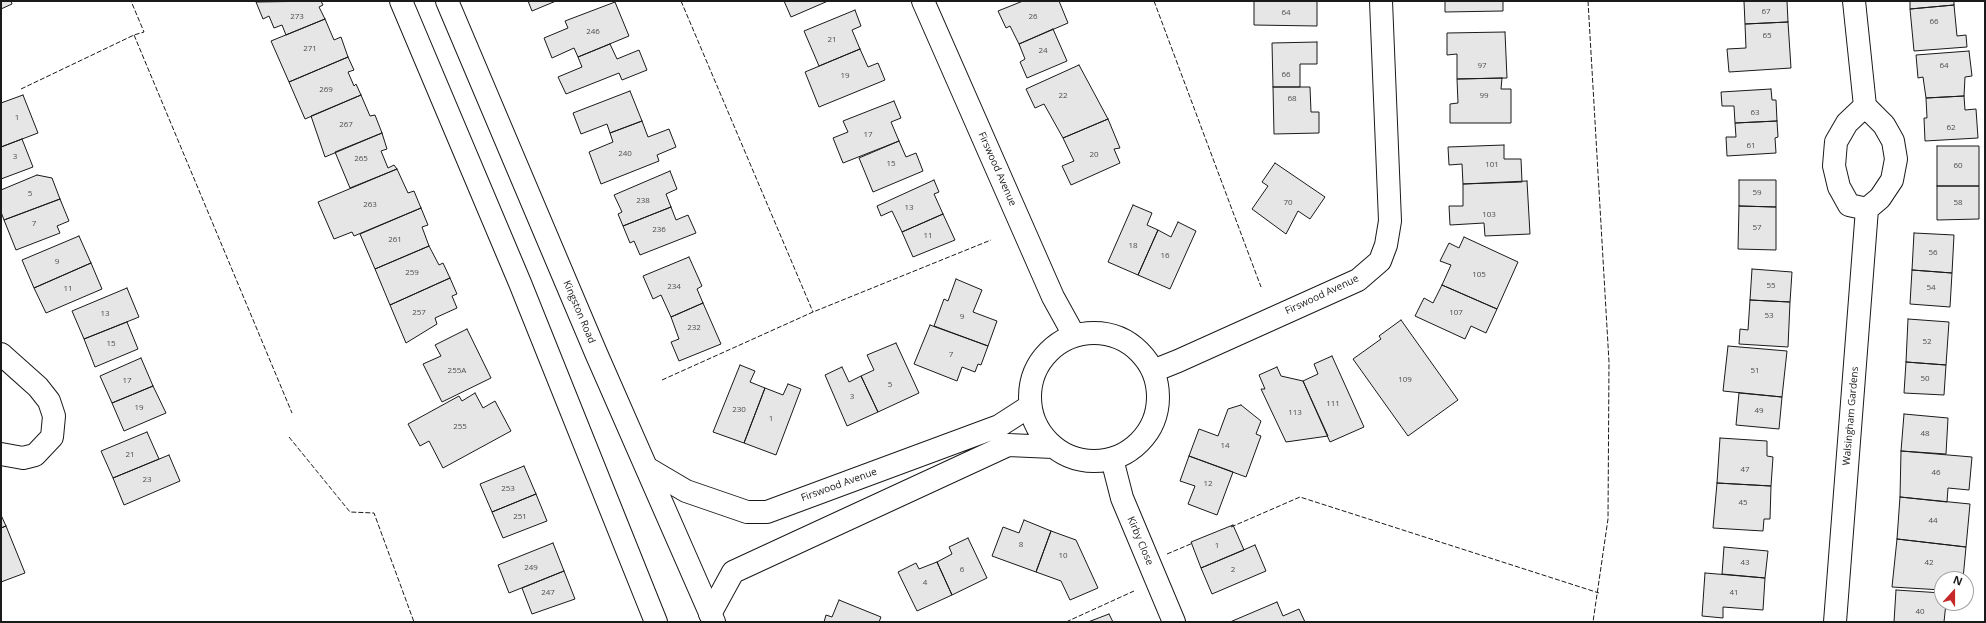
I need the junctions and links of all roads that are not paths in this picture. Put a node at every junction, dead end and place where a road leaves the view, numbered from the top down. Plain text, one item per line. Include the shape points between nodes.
1 (401, 1) edge
2 (447, 1) edge
3 (923, 1) edge
4 (1381, 1) edge
5 (1854, 1) edge
6 (1865, 106) junction
7 (1867, 209) junction
8 (1074, 335) junction
9 (1, 354) edge
10 (1153, 371) junction
11 (1030, 406) junction
12 (1053, 447) junction
13 (1, 454) edge
14 (1112, 459) junction
15 (647, 468) junction
16 (712, 618) edge
17 (656, 622) edge
18 (1174, 622) edge
19 (1835, 622) edge

1 - 17 main road via 520,283
2 - 15 main road, Kingston Road
3 - 8 main road, Firswood Avenue via 1053,297
4 - 10 main road, Firswood Avenue via 1390,221 1380,261 1358,280
5 - 6 main road
6 - 7 main road via 1884,126 1893,141 1896,159 1892,180 1880,198
6 - 7 main road via 1847,123 1836,142 1834,166 1839,187 1849,205
7 - 19 main road, Walsingham Gardens
8 - 10 main road via 1093,332 1123,340 1143,355
8 - 11 main road via 1058,343 1044,355 1035,370 1030,388
9 - 13 main road via 38,387 49,402 54,416 52,437 35,455 23,458
10 - 14 main road via 1158,392 1156,414 1147,434 1132,449
11 - 12 main road via 1034,421
11 - 15 main road, Firswood Avenue via 999,426 767,512 747,512 686,491
12 - 14 main road via 1071,457 1091,462
12 - 16 main road via 1008,444 733,572
14 - 18 main road, Kirby Close via 1122,498
15 - 16 main road, Kingston Road

